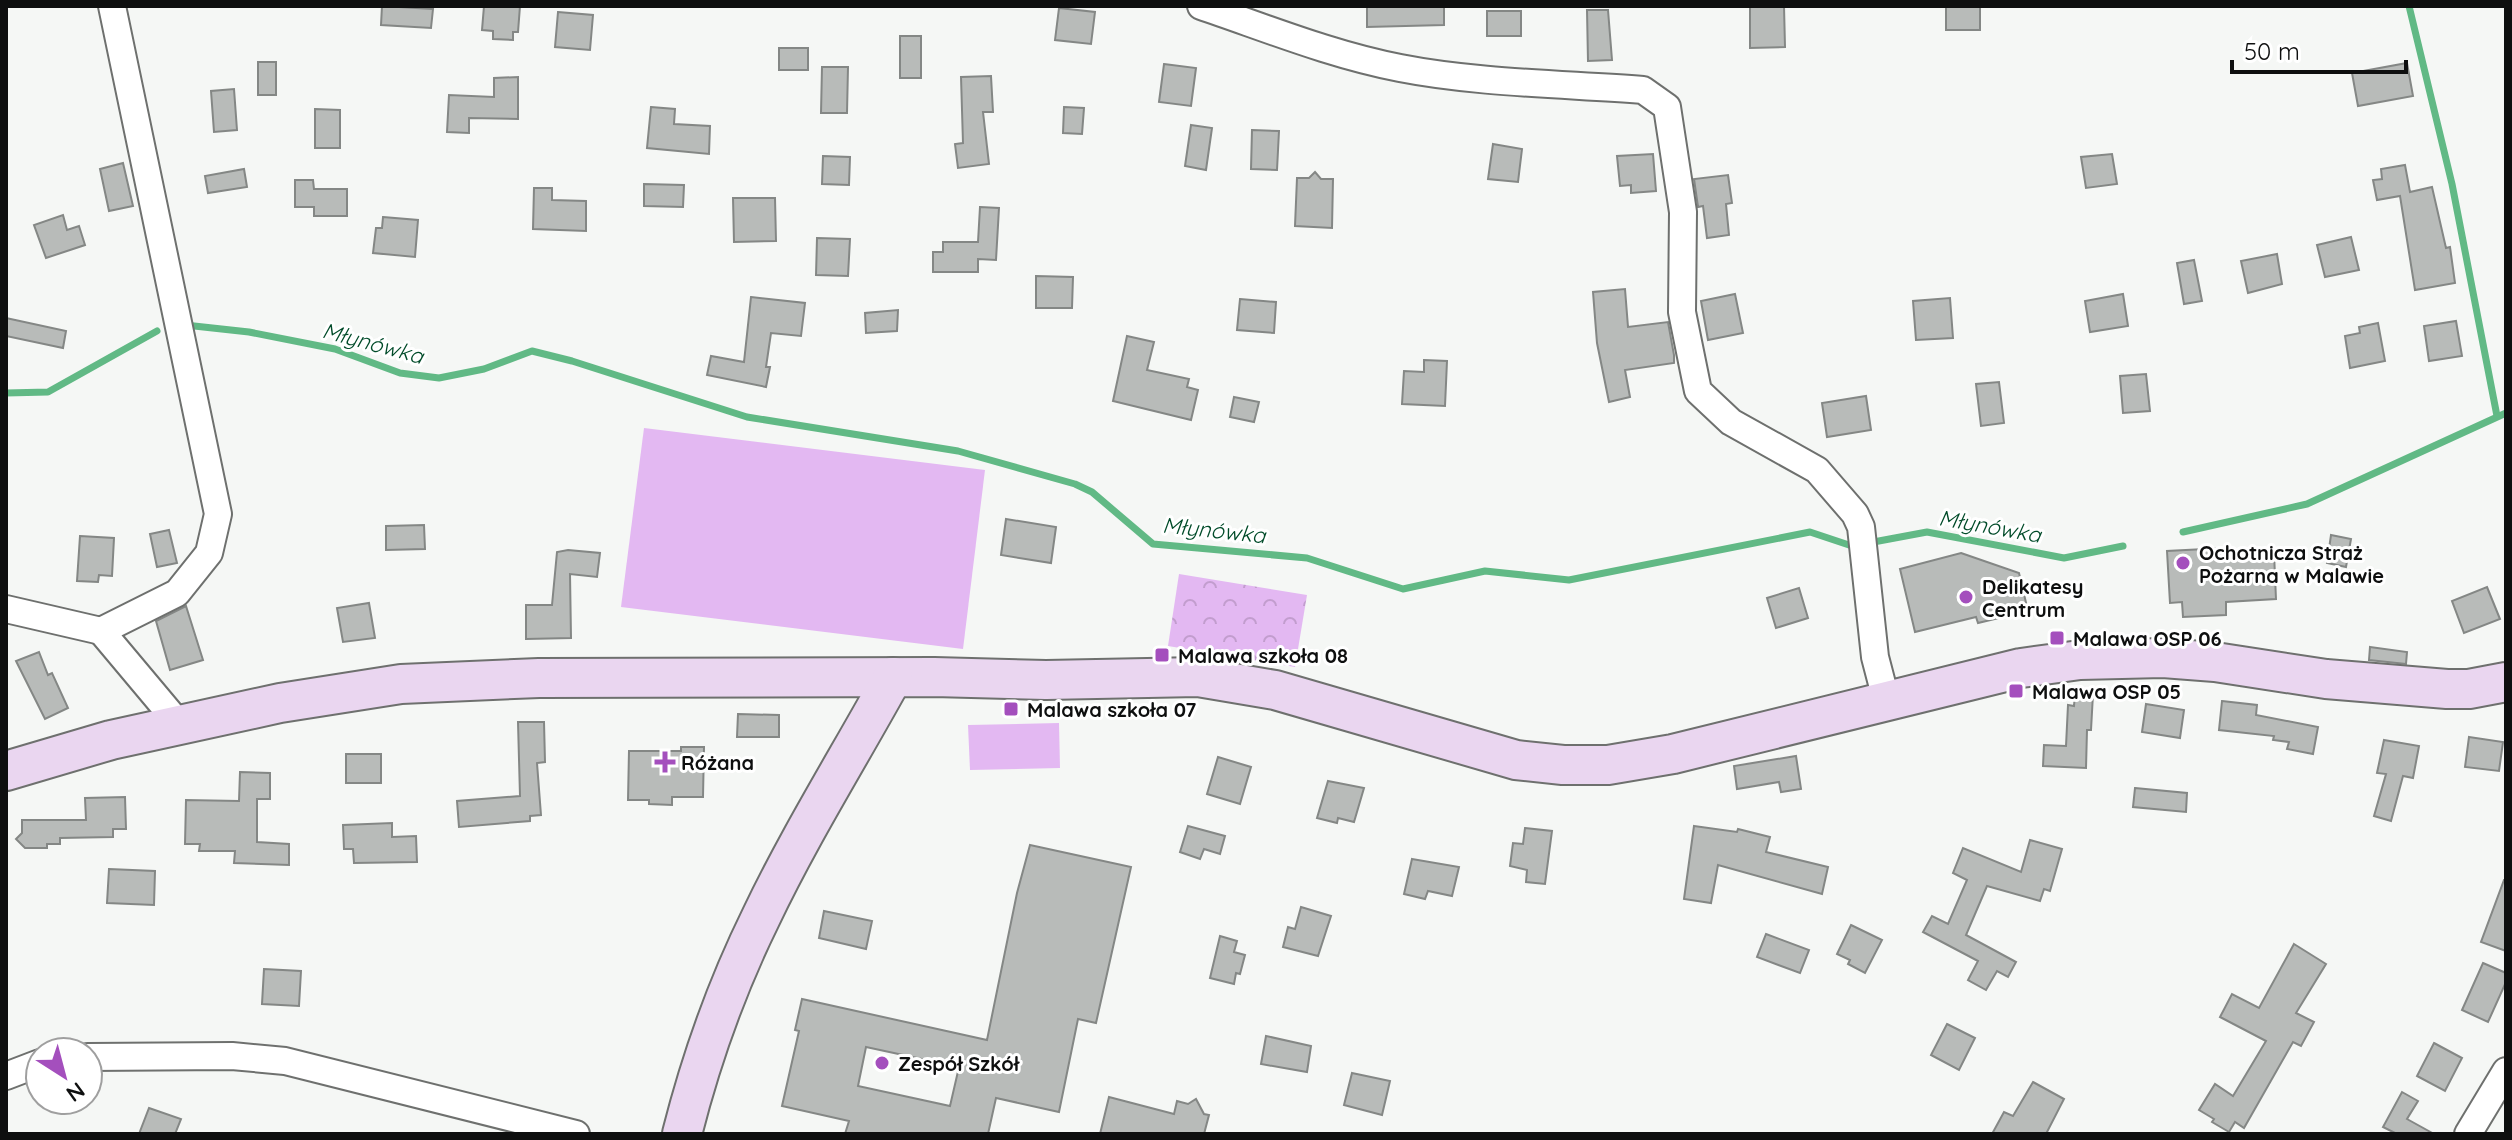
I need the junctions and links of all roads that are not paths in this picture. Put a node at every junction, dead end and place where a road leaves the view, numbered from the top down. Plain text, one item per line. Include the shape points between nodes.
1 (112, 6) edge
2 (1201, 6) edge
3 (6, 609) edge
4 (101, 631) junction
5 (893, 677) junction
6 (2506, 682) edge
7 (1887, 703) junction
8 (179, 724) junction
9 (6, 771) edge
10 (104, 1057) edge
11 (2506, 1071) edge
12 (576, 1134) edge
13 (682, 1134) edge
14 (2468, 1134) edge

1 - 4 street via 218,514 209,553 177,593
2 - 7 street via 1399,68 1643,90 1667,107 1683,212 1682,312 1698,391 1731,422 1817,470 1855,514 1861,527 1875,657
3 - 4 street
4 - 8 street
5 - 7 street via 1198,677 1275,690 1516,760 1563,765 1608,765 1673,754
5 - 8 street via 539,678 401,684
5 - 13 street via 745,950 705,1054
6 - 7 street via 2447,689 2326,679 2215,662 2107,659 2021,668
8 - 9 street
10 - 12 street via 285,1061
11 - 14 street

